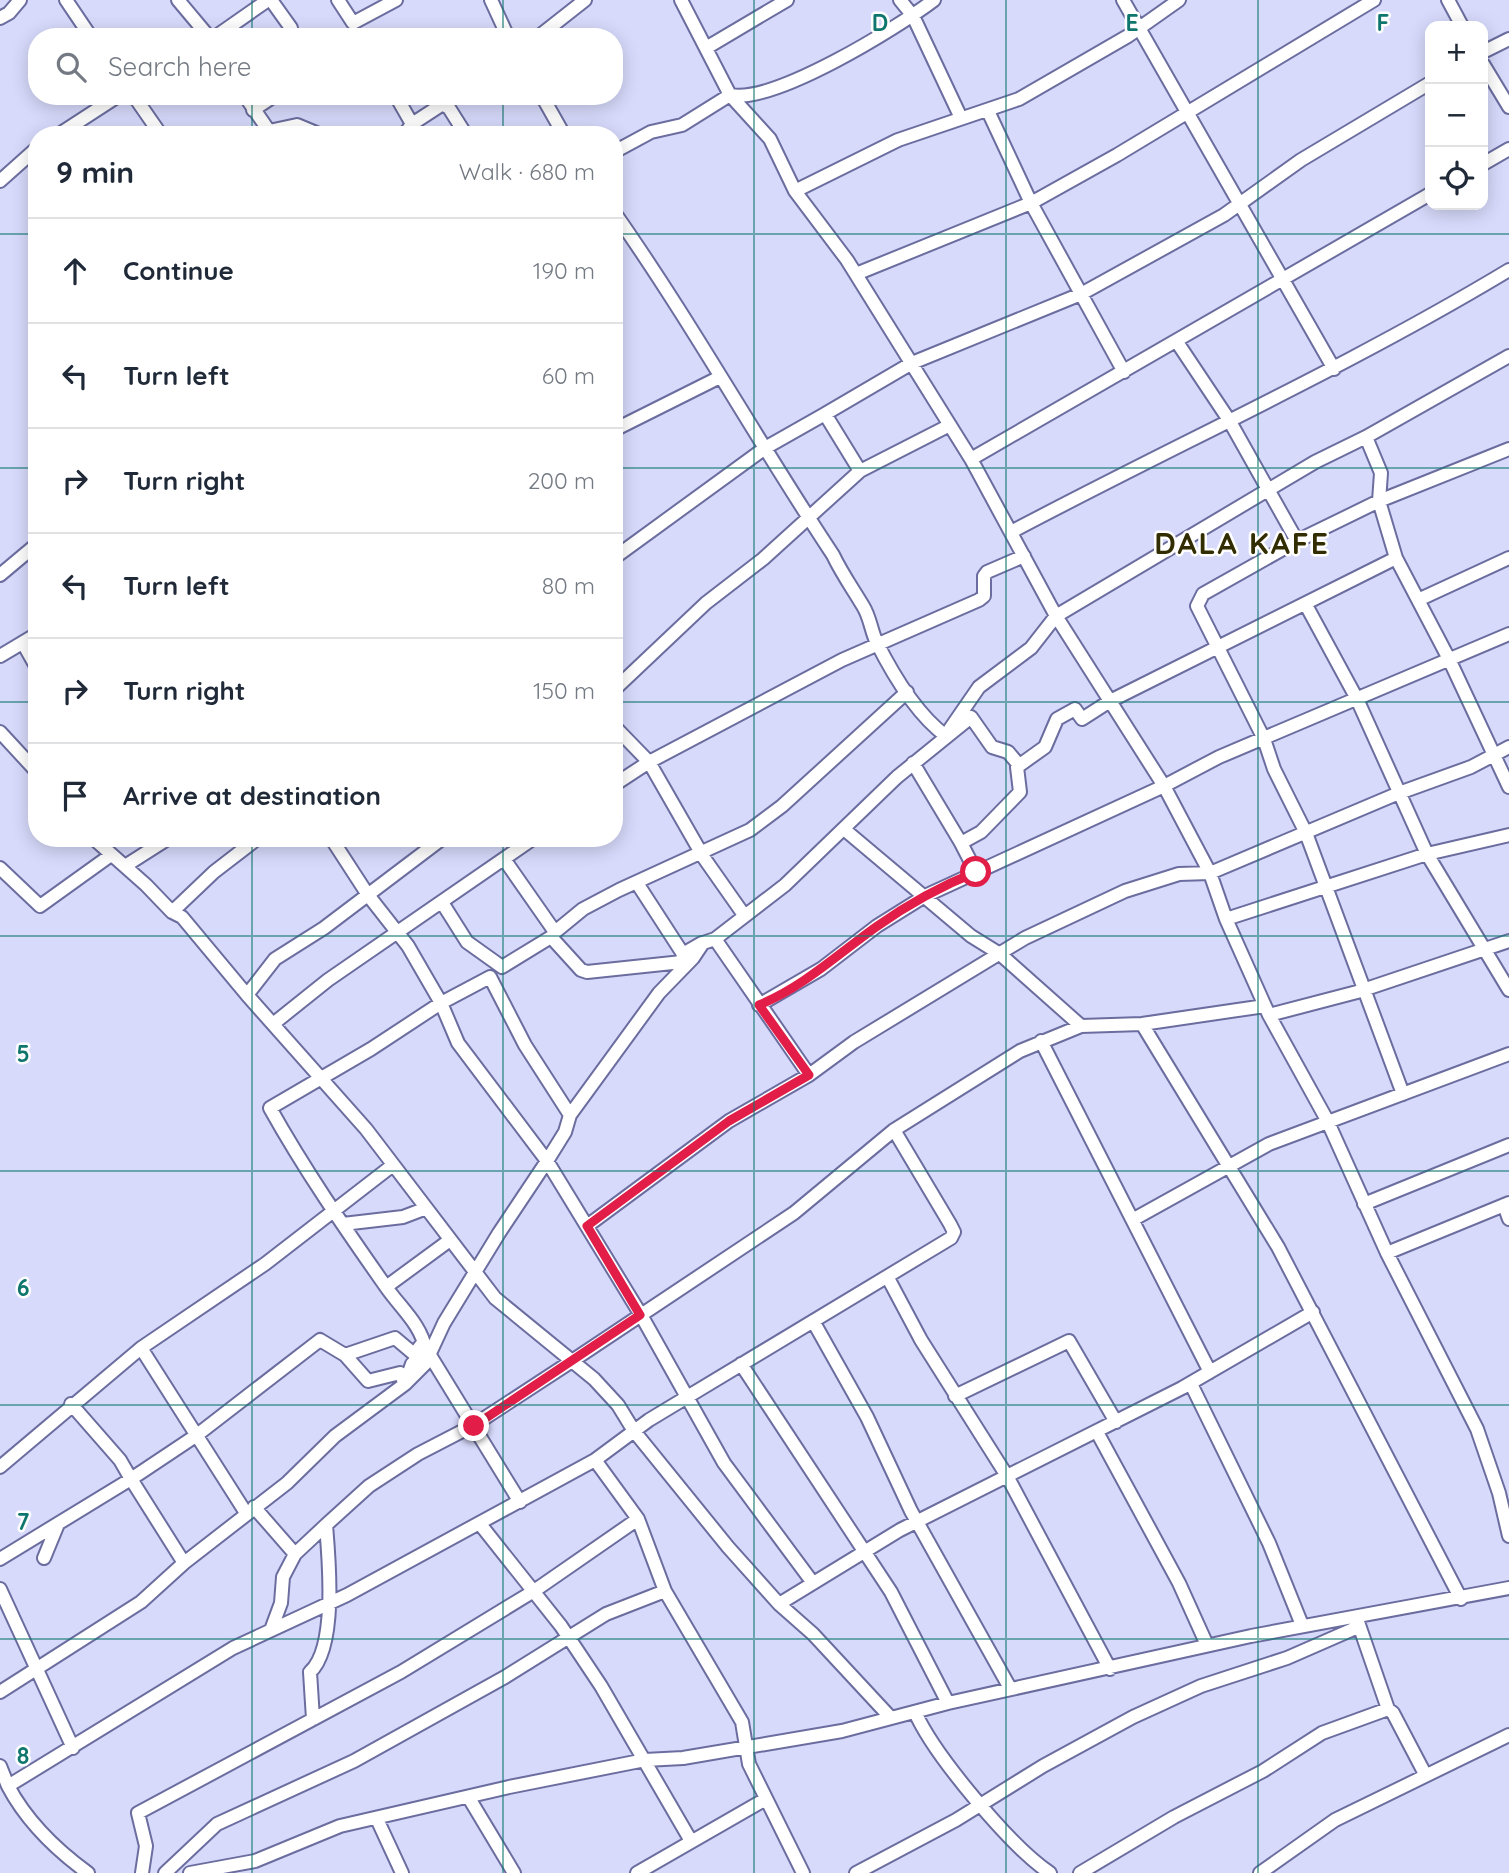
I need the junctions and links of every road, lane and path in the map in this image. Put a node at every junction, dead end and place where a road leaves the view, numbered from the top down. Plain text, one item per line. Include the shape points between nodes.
1 (20, 0) edge
2 (66, 0) edge
3 (178, 0) edge
4 (270, 0) edge
5 (338, 0) edge
6 (396, 0) edge
7 (491, 0) edge
8 (585, 0) edge
9 (682, 0) edge
10 (787, 0) edge
11 (900, 0) edge
12 (934, 0) edge
13 (1123, 0) edge
14 (1179, 0) edge
15 (1374, 0) edge
16 (1448, 0) edge
17 (913, 16) junction
18 (0, 18) edge
19 (1459, 21) edge
20 (353, 23) junction
21 (85, 28) edge
22 (201, 28) edge
23 (228, 28) edge
24 (291, 28) dead end
25 (354, 28) edge
26 (504, 28) edge
27 (549, 28) edge
28 (1138, 28) junction
29 (1509, 39) edge
30 (706, 48) junction
31 (1488, 50) edge
32 (1488, 72) edge
33 (1428, 84) edge
34 (730, 95) junction
35 (104, 105) edge
36 (140, 105) edge
37 (250, 105) edge
38 (260, 105) edge
39 (401, 105) edge
40 (440, 105) edge
41 (452, 105) edge
42 (547, 105) edge
43 (1509, 107) edge
44 (253, 110) junction
45 (1186, 110) junction
46 (988, 111) junction
47 (961, 118) junction
48 (412, 124) joint
49 (72, 126) edge
50 (155, 126) edge
51 (265, 126) edge
52 (462, 126) edge
53 (559, 126) edge
54 (623, 147) edge
55 (1509, 149) edge
56 (28, 156) edge
57 (1488, 160) edge
58 (0, 181) edge
59 (795, 191) junction
60 (1425, 197) edge
61 (1031, 203) junction
62 (1242, 203) junction
63 (623, 225) edge
64 (1509, 270) edge
65 (856, 274) junction
66 (1283, 281) junction
67 (1081, 294) junction
68 (1177, 342) junction
69 (1509, 356) edge
70 (912, 363) junction
71 (1334, 369) junction
72 (1124, 372) junction
73 (720, 377) junction
74 (825, 414) junction
75 (1228, 420) junction
76 (950, 425) junction
77 (623, 426) edge
78 (1366, 437) junction
79 (765, 448) junction
80 (1509, 449) edge
81 (971, 459) junction
82 (859, 471) junction
83 (1267, 490) junction
84 (1379, 501) junction
85 (809, 519) junction
86 (1011, 532) junction
87 (1297, 541) junction
88 (623, 551) edge
89 (28, 552) edge
90 (1024, 556) junction
91 (1396, 558) junction
92 (1509, 558) edge
93 (0, 575) edge
94 (1418, 600) junction
95 (1306, 606) junction
96 (1056, 616) junction
97 (1509, 634) edge
98 (28, 640) edge
99 (23, 643) junction
100 (879, 646) junction
101 (1218, 647) junction
102 (28, 652) edge
103 (0, 656) edge
104 (1449, 659) junction
105 (623, 681) edge
106 (907, 692) junction
107 (1357, 699) junction
108 (1110, 701) junction
109 (0, 732) edge
110 (623, 735) edge
111 (946, 736) junction
112 (1264, 739) junction
113 (1509, 747) edge
114 (1494, 754) junction
115 (28, 762) edge
116 (649, 762) junction
117 (913, 763) junction
118 (1019, 765) junction
119 (623, 779) edge
120 (1164, 786) junction
121 (1509, 786) edge
122 (1399, 793) junction
123 (845, 830) junction
124 (1306, 833) junction
125 (1509, 835) edge
126 (961, 843) junction
127 (103, 847) edge
128 (155, 847) edge
129 (246, 847) edge
130 (337, 847) edge
131 (431, 847) edge
132 (521, 847) edge
133 (704, 853) junction
134 (1427, 854) junction
135 (111, 855) junction
136 (504, 859) junction
137 (125, 866) junction
138 (0, 868) edge
139 (976, 872) junction
140 (1210, 873) junction
141 (637, 883) junction
142 (1325, 885) junction
143 (368, 895) junction
144 (925, 896) junction
145 (443, 904) junction
146 (172, 912) junction
147 (744, 915) junction
148 (1226, 919) junction
149 (398, 931) junction
150 (555, 932) junction
151 (709, 941) junction
152 (1509, 941) edge
153 (1485, 948) junction
154 (683, 954) junction
155 (1000, 954) junction
156 (502, 967) junction
157 (1362, 990) junction
158 (1509, 990) edge
159 (247, 995) junction
160 (441, 1003) junction
161 (759, 1005) junction
162 (1267, 1011) junction
163 (273, 1024) junction
164 (1142, 1024) junction
165 (1081, 1026) junction
166 (1041, 1041) junction
167 (1509, 1054) edge
168 (809, 1075) junction
169 (320, 1077) junction
170 (1403, 1094) junction
171 (570, 1115) junction
172 (1327, 1120) junction
173 (894, 1130) junction
174 (1509, 1144) edge
175 (547, 1161) junction
176 (393, 1165) junction
177 (1230, 1167) junction
178 (1364, 1204) junction
179 (1507, 1204) edge
180 (424, 1209) junction
181 (335, 1213) junction
182 (1134, 1219) junction
183 (1509, 1219) edge
184 (343, 1224) junction
185 (587, 1226) junction
186 (450, 1240) junction
187 (1387, 1254) junction
188 (476, 1270) junction
189 (888, 1278) junction
190 (386, 1287) junction
191 (1313, 1312) junction
192 (640, 1315) junction
193 (813, 1321) junction
194 (424, 1341) junction
195 (141, 1348) junction
196 (345, 1355) junction
197 (432, 1357) junction
198 (572, 1361) junction
199 (741, 1364) junction
200 (1210, 1373) junction
201 (405, 1384) junction
202 (1191, 1384) junction
203 (955, 1396) junction
204 (688, 1397) junction
205 (72, 1404) junction
206 (1116, 1422) junction
207 (474, 1426) junction
208 (634, 1431) junction
209 (1097, 1432) junction
210 (197, 1435) junction
211 (595, 1460) junction
212 (0, 1467) edge
213 (1007, 1476) junction
214 (131, 1479) junction
215 (520, 1502) junction
216 (250, 1510) junction
217 (638, 1519) junction
218 (917, 1522) junction
219 (58, 1524) junction
220 (480, 1524) junction
221 (326, 1525) junction
222 (1509, 1536) edge
223 (863, 1553) junction
224 (295, 1554) junction
225 (44, 1558) dead end
226 (0, 1559) edge
227 (184, 1563) junction
228 (813, 1583) junction
229 (1509, 1588) edge
230 (0, 1589) edge
231 (534, 1591) junction
232 (664, 1591) junction
233 (1461, 1599) junction
234 (330, 1603) junction
235 (779, 1604) junction
236 (1357, 1622) junction
237 (1302, 1625) junction
238 (271, 1630) junction
239 (569, 1638) junction
240 (1207, 1645) junction
241 (37, 1669) junction
242 (1110, 1669) junction
243 (1010, 1688) junction
244 (0, 1692) edge
245 (948, 1703) junction
246 (1388, 1709) junction
247 (915, 1712) junction
248 (891, 1718) junction
249 (313, 1719) junction
250 (1509, 1735) edge
251 (747, 1747) junction
252 (73, 1748) junction
253 (645, 1759) junction
254 (0, 1766) edge
255 (1425, 1774) junction
256 (8, 1786) junction
257 (469, 1798) junction
258 (764, 1800) junction
259 (982, 1804) junction
260 (377, 1819) junction
261 (691, 1840) junction
262 (88, 1873) edge
263 (142, 1873) edge
264 (166, 1873) edge
265 (190, 1873) edge
266 (401, 1873) edge
267 (514, 1873) edge
268 (636, 1873) edge
269 (803, 1873) edge
270 (856, 1873) edge
271 (1050, 1873) edge
272 (1080, 1873) edge
273 (1260, 1873) edge

1 - 18 street
2 - 21 street
3 - 22 street
4 - 23 street
4 - 24 street
5 - 20 street
6 - 20 street
7 - 26 street
8 - 27 street
9 - 30 street
10 - 30 street
11 - 17 street
12 - 17 street
13 - 28 street
14 - 28 street
15 - 45 street
16 - 19 street
17 - 34 street via 811,72 749,96
17 - 47 street
20 - 25 street
28 - 45 street
28 - 46 street via 1044,86
29 - 31 street
30 - 34 street
32 - 43 street
33 - 62 street via 1301,160
34 - 54 street via 682,125 651,132
34 - 59 street via 769,139
35 - 49 street
36 - 50 street
37 - 44 street
38 - 44 street
39 - 48 street
40 - 48 street
41 - 52 street
42 - 53 street
44 - 51 street
45 - 61 street via 1118,155
45 - 62 street
46 - 47 street
46 - 61 street
47 - 59 street via 898,140
55 - 57 street
56 - 58 street
59 - 65 street
60 - 66 street
61 - 65 street
61 - 67 street
62 - 66 street
62 - 67 street
63 - 73 street
64 - 71 street
65 - 70 street
66 - 68 street
66 - 71 street
67 - 70 street
67 - 72 street
68 - 72 street
68 - 75 street
69 - 78 street
70 - 74 street
70 - 76 street
71 - 75 street
72 - 81 street
73 - 77 street
73 - 79 street
74 - 79 street
74 - 82 street
75 - 83 street
75 - 86 street
76 - 81 street
76 - 82 street
78 - 83 street
78 - 84 street via 1381,473
79 - 85 street
79 - 88 street
80 - 84 street
81 - 86 street
82 - 85 street
83 - 87 street
83 - 96 street
84 - 87 street
84 - 91 street
85 - 100 street via 864,607
85 - 105 street via 706,603
86 - 90 street
87 - 101 street via 1199,599 1197,606
89 - 93 street
90 - 96 street
90 - 100 street via 987,572 984,596 979,600
91 - 94 street
91 - 95 street
92 - 94 street
94 - 104 street
95 - 101 street
95 - 107 street
96 - 108 street
96 - 111 street via 1031,649 979,687
97 - 104 street
98 - 99 street
99 - 102 street
99 - 103 street
100 - 106 street
100 - 116 street via 831,666
101 - 108 street
101 - 112 street
104 - 107 street
104 - 114 street
106 - 111 street via 928,723
106 - 133 street via 782,806 750,830
107 - 112 street
107 - 122 street
108 - 118 street via 1082,719 1075,709 1057,719 1045,747
108 - 120 street
109 - 115 street
110 - 116 street
111 - 117 street
111 - 118 street via 971,717 992,747 1007,752
112 - 120 street
112 - 124 street
113 - 114 street
114 - 121 street
114 - 122 street
116 - 119 street
116 - 133 street
117 - 123 street
117 - 126 street
118 - 126 street via 1020,792 981,832
120 - 139 street
120 - 140 street
122 - 124 street
122 - 134 street
123 - 144 street
123 - 147 street
124 - 140 street
124 - 142 street
125 - 134 street
126 - 139 street
127 - 135 street
128 - 137 street
129 - 146 street
130 - 143 street
131 - 143 street
132 - 136 street
133 - 141 street
133 - 147 street
134 - 142 street
134 - 153 street
135 - 137 street
135 - 138 street via 40,906
136 - 145 street
136 - 150 street
137 - 146 street
139 - 144 street
140 - 148 street
140 - 155 street via 1179,874 1125,891
141 - 150 street via 583,909
141 - 154 street
142 - 148 street
142 - 157 street
143 - 149 street
143 - 159 street via 275,959
144 - 155 street via 971,936
144 - 161 street via 821,969
145 - 149 street
145 - 156 street via 467,942
146 - 159 street
147 - 151 street
148 - 162 street
149 - 160 street
149 - 163 street
150 - 156 street
151 - 154 street
151 - 161 street
151 - 171 street via 659,993
152 - 153 street
153 - 157 street
153 - 158 street
154 - 156 street via 682,962 587,972 551,937
155 - 165 street
155 - 168 street via 854,1042
157 - 162 street
157 - 170 street
159 - 163 street
160 - 169 street
160 - 171 street via 490,977 525,1045
160 - 175 street via 458,1042
161 - 168 street
162 - 164 street
162 - 172 street
163 - 169 street
164 - 165 street
164 - 177 street
165 - 166 street
166 - 173 street
166 - 182 street
167 - 170 street
168 - 185 street via 729,1121
169 - 176 street
169 - 181 street via 270,1108
170 - 172 street
171 - 175 street
172 - 177 street via 1269,1144
172 - 178 street
173 - 189 street via 954,1232
173 - 192 street via 794,1213
174 - 178 street
175 - 185 street
175 - 188 street
176 - 180 street
176 - 181 street
177 - 182 street
177 - 191 street
178 - 187 street
179 - 183 street
179 - 187 street
180 - 184 street via 403,1217
180 - 186 street
181 - 184 street
181 - 195 street
182 - 200 street
184 - 190 street
185 - 192 street
186 - 188 street
186 - 190 street
187 - 222 street via 1477,1429
188 - 197 street via 444,1323
188 - 198 street via 495,1298
189 - 193 street
189 - 203 street
190 - 194 street via 415,1322
191 - 200 street
191 - 233 street
192 - 198 street
192 - 204 street
193 - 199 street
193 - 218 street via 867,1417
194 - 196 street via 414,1354 395,1338
194 - 201 street via 426,1351 412,1364
195 - 205 street
195 - 210 street
196 - 201 street via 368,1381 400,1373
196 - 210 street via 320,1340
197 - 201 street
197 - 207 street
198 - 207 street
198 - 208 street via 618,1405
199 - 204 street
199 - 223 street
200 - 202 street
201 - 216 street via 335,1436 287,1483
202 - 206 street
202 - 237 street via 1269,1543
203 - 206 street via 1069,1342
203 - 213 street
204 - 208 street
204 - 228 street via 724,1463
205 - 212 street
205 - 214 street
206 - 209 street
207 - 215 street
207 - 221 street via 369,1486
208 - 211 street
208 - 235 street
209 - 213 street
209 - 240 street via 1179,1583
210 - 214 street
210 - 216 street
211 - 215 street
211 - 217 street
213 - 218 street
213 - 242 street
214 - 219 street
214 - 227 street
215 - 220 street
216 - 224 street
216 - 227 street
217 - 231 street
217 - 232 street
218 - 223 street
218 - 243 street
219 - 225 street
219 - 226 street
220 - 231 street
220 - 234 street
221 - 224 street
221 - 234 street
223 - 228 street
223 - 245 street via 891,1592
224 - 238 street via 283,1577 281,1603
227 - 241 street via 125,1614
228 - 235 street
229 - 233 street
230 - 241 street
231 - 239 street
231 - 249 street
232 - 239 street via 606,1614
232 - 251 street via 742,1722
233 - 236 street
234 - 238 street
234 - 249 street via 324,1652 310,1672
235 - 248 street
236 - 237 street
236 - 246 street
236 - 259 street via 1287,1658 1200,1686 1133,1717
237 - 240 street
238 - 252 street via 233,1648
239 - 253 street
239 - 264 street via 354,1761 216,1824
240 - 242 street
241 - 244 street
241 - 252 street
242 - 243 street
243 - 245 street
245 - 247 street
246 - 255 street
246 - 272 street via 1322,1733 1263,1772 1174,1817
247 - 248 street
247 - 259 street via 925,1734
248 - 251 street
249 - 263 street via 138,1814 146,1846
250 - 255 street
251 - 253 street via 684,1758
251 - 258 street
252 - 256 street
253 - 257 street
253 - 261 street
254 - 256 street
255 - 273 street via 1335,1820
256 - 262 street via 51,1844
257 - 260 street
257 - 267 street
258 - 261 street
258 - 269 street
259 - 270 street
259 - 271 street
260 - 265 street via 340,1826 256,1861
260 - 266 street
261 - 268 street

